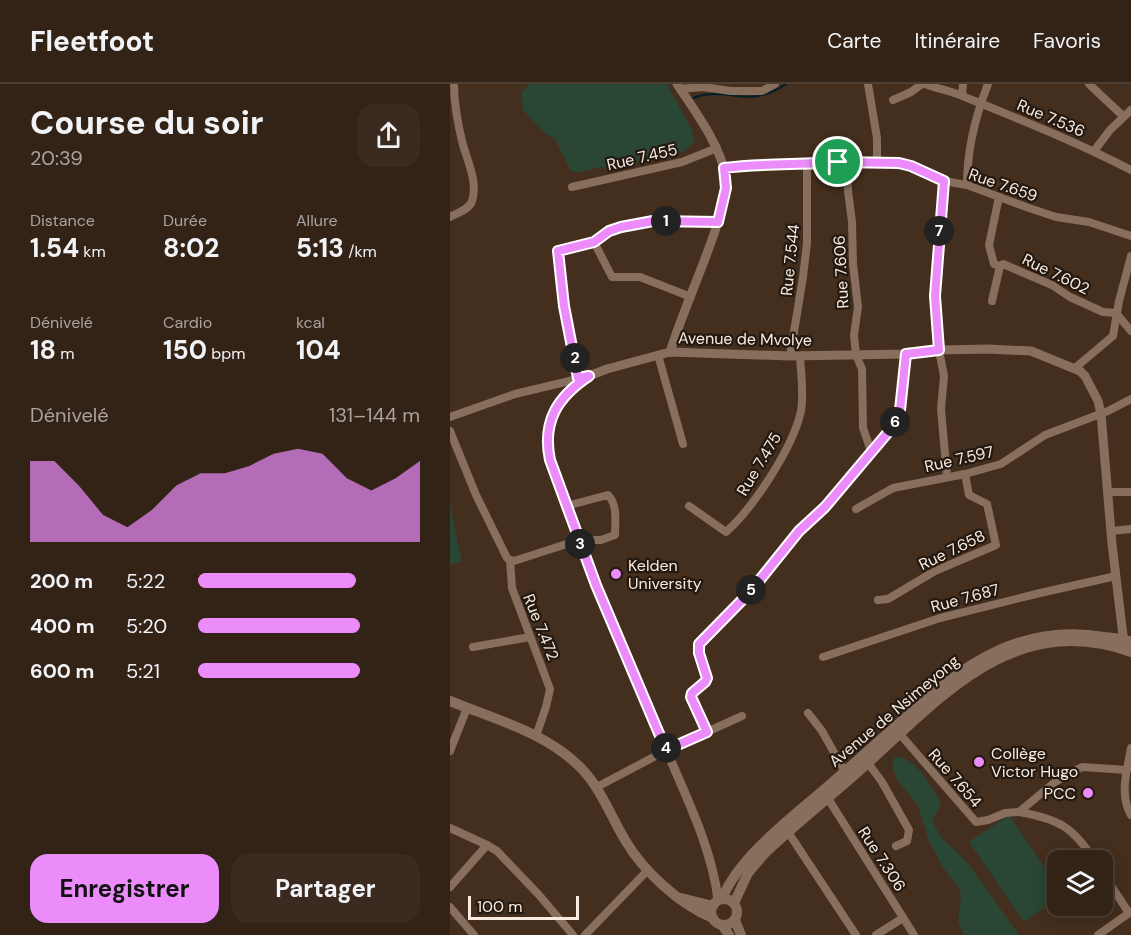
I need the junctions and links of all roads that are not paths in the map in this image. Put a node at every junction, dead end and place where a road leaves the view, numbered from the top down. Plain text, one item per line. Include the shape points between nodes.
1 (454, 84) edge
2 (775, 84) edge
3 (868, 84) edge
4 (924, 84) edge
5 (963, 84) edge
6 (988, 84) edge
7 (1089, 84) edge
8 (679, 86) edge
9 (962, 95) junction
10 (893, 100) dead end
11 (981, 104) junction
12 (1131, 110) edge
13 (1123, 116) junction
14 (717, 148) junction
15 (1094, 151) junction
16 (848, 162) junction
17 (877, 163) junction
18 (807, 165) junction
19 (724, 168) junction
20 (1131, 170) edge
21 (944, 181) junction
22 (967, 185) junction
23 (572, 188) dead end
24 (999, 197) junction
25 (450, 218) edge
26 (718, 222) junction
27 (1131, 236) edge
28 (594, 242) junction
29 (1131, 256) edge
30 (1000, 266) junction
31 (690, 297) junction
32 (992, 302) dead end
33 (1116, 313) junction
34 (1131, 331) edge
35 (939, 350) junction
36 (670, 352) junction
37 (906, 354) junction
38 (856, 355) junction
39 (658, 356) junction
40 (795, 356) junction
41 (1075, 368) junction
42 (589, 376) junction
43 (578, 378) junction
44 (1131, 399) edge
45 (1101, 414) junction
46 (450, 417) edge
47 (450, 431) edge
48 (683, 444) dead end
49 (871, 451) junction
50 (965, 474) junction
51 (947, 477) junction
52 (1107, 492) junction
53 (1131, 492) edge
54 (566, 506) junction
55 (689, 506) dead end
56 (856, 509) dead end
57 (1131, 530) edge
58 (1111, 531) junction
59 (579, 540) junction
60 (510, 560) junction
61 (1116, 576) junction
62 (878, 600) dead end
63 (530, 637) junction
64 (1128, 645) edge
65 (473, 648) dead end
66 (823, 657) dead end
67 (450, 701) edge
68 (467, 708) junction
69 (807, 713) dead end
70 (742, 716) dead end
71 (707, 732) junction
72 (899, 734) junction
73 (536, 736) junction
74 (1131, 748) edge
75 (666, 750) junction
76 (450, 751) edge
77 (868, 764) junction
78 (1127, 770) junction
79 (844, 772) junction
80 (597, 787) junction
81 (827, 797) junction
82 (1019, 812) junction
83 (1130, 813) edge
84 (450, 828) edge
85 (788, 832) junction
86 (487, 845) junction
87 (896, 846) dead end
88 (1087, 850) edge
89 (648, 870) junction
90 (450, 887) edge
91 (1113, 888) edge
92 (680, 897) junction
93 (718, 902) junction
94 (734, 903) junction
95 (450, 907) edge
96 (1130, 913) edge
97 (903, 918) junction
98 (735, 920) junction
99 (718, 922) junction
100 (474, 935) edge
101 (573, 935) edge
102 (585, 935) edge
103 (729, 935) edge
104 (741, 935) edge
105 (856, 935) edge
106 (876, 935) edge
107 (914, 935) edge
108 (1098, 935) edge

1 - 25 street via 473,191 472,202
2 - 8 street via 762,91
3 - 17 street
4 - 9 street, Rue 7.536
4 - 10 street, Rue 7.536
5 - 9 street
6 - 11 street
7 - 13 street
8 - 14 street
9 - 11 street, Rue 7.536
11 - 15 street, Rue 7.536
11 - 22 street via 970,140
12 - 13 street
13 - 15 street
14 - 19 street
14 - 23 street, Rue 7.455 via 682,162
15 - 20 street, Rue 7.536
16 - 17 street, Rue 7.659
16 - 18 street, Rue 7.659
16 - 38 street, Rue 7.606 via 858,307
17 - 21 street, Rue 7.659 via 911,166
18 - 19 street, Rue 7.659
18 - 40 street, Rue 7.544 via 807,243
19 - 26 street via 726,188
21 - 22 street, Rue 7.659
21 - 35 street via 935,296
22 - 24 street, Rue 7.659
24 - 27 street, Rue 7.659 via 1056,217 1089,222
24 - 30 street, Rue 7.602 via 989,245 994,264
26 - 28 street via 653,221 609,231
26 - 31 street
28 - 31 street via 612,277 640,277
28 - 43 street via 558,251
29 - 33 street
30 - 32 street
30 - 33 street, Rue 7.602 via 1028,274 1103,312
31 - 36 street
33 - 34 street
33 - 41 street via 1113,336
35 - 37 street, Avenue de Mvolye
35 - 41 street, Avenue de Mvolye via 1031,351
35 - 51 street via 944,376 941,409
36 - 39 street, Avenue de Mvolye
36 - 40 street, Avenue de Mvolye
37 - 38 street, Avenue de Mvolye
37 - 49 street via 900,410 890,430
38 - 40 street, Avenue de Mvolye
38 - 49 street, Rue 7.606 via 862,369 863,428
39 - 42 street, Avenue de Mvolye
39 - 48 street
40 - 55 street, Rue 7.475 via 801,410 796,428 740,520 726,532
41 - 45 street, Avenue de Mvolye via 1094,391
42 - 43 street
42 - 54 street, Avenue de Mvolye via 561,400 549,430 550,460
43 - 46 street via 515,394
44 - 45 street, Rue 7.597
45 - 50 street, Rue 7.597 via 1045,435 1001,464
45 - 52 street, Avenue de Mvolye
47 - 60 street, Rue 7.472 via 476,495
49 - 71 street via 750,592 699,644 707,678 691,697
50 - 51 street, Rue 7.597
50 - 62 street, Rue 7.658 via 969,495 987,504 996,545 935,571 888,599
51 - 56 street, Rue 7.597 via 893,488
52 - 53 street
52 - 58 street, Avenue de Mvolye
54 - 59 street, Avenue de Mvolye
54 - 59 street via 608,495 615,506 615,535 601,540
57 - 58 street
58 - 61 street, Avenue de Mvolye
59 - 60 street
59 - 75 street, Avenue de Mvolye
60 - 63 street, Rue 7.472 via 512,588
61 - 64 street, Avenue de Mvolye
61 - 66 street, Rue 7.687 via 940,618
63 - 65 street
63 - 73 street, Rue 7.472 via 550,689
64 - 72 main road, Avenue de Nsimeyong via 1064,642 1013,653 968,675
64 - 79 main road, Avenue de Nsimeyong via 1081,634 1062,634 998,650 953,677
67 - 68 main road
68 - 73 main road
68 - 76 street
69 - 79 street via 822,730
70 - 71 street
71 - 75 street
72 - 77 main road, Avenue de Nsimeyong
72 - 82 street, Rue 7.654 via 976,822
73 - 80 main road via 572,759
74 - 78 street
75 - 80 street
75 - 93 street, Avenue de Mvolye via 706,849 717,883
77 - 81 main road, Avenue de Nsimeyong
77 - 87 street via 909,830 907,841
78 - 82 street, Rue 7.654 via 1082,767 1055,782
78 - 83 street via 1124,793
79 - 93 main road, Avenue de Nsimeyong via 750,857
80 - 89 main road via 627,843
81 - 85 main road, Avenue de Nsimeyong
81 - 97 street, Rue 7.306
82 - 88 street via 1068,828
84 - 86 street
85 - 94 main road, Avenue de Nsimeyong via 752,867
85 - 105 street
86 - 90 street
86 - 101 street via 506,860
89 - 92 main road
89 - 102 street
91 - 96 street
92 - 93 main road
92 - 99 main road
93 - 94 main road
93 - 99 main road via 711,914
94 - 98 main road
95 - 100 street
96 - 108 street
97 - 106 street
97 - 107 street, Rue 7.306
98 - 99 main road via 730,924
98 - 104 main road
99 - 103 main road

